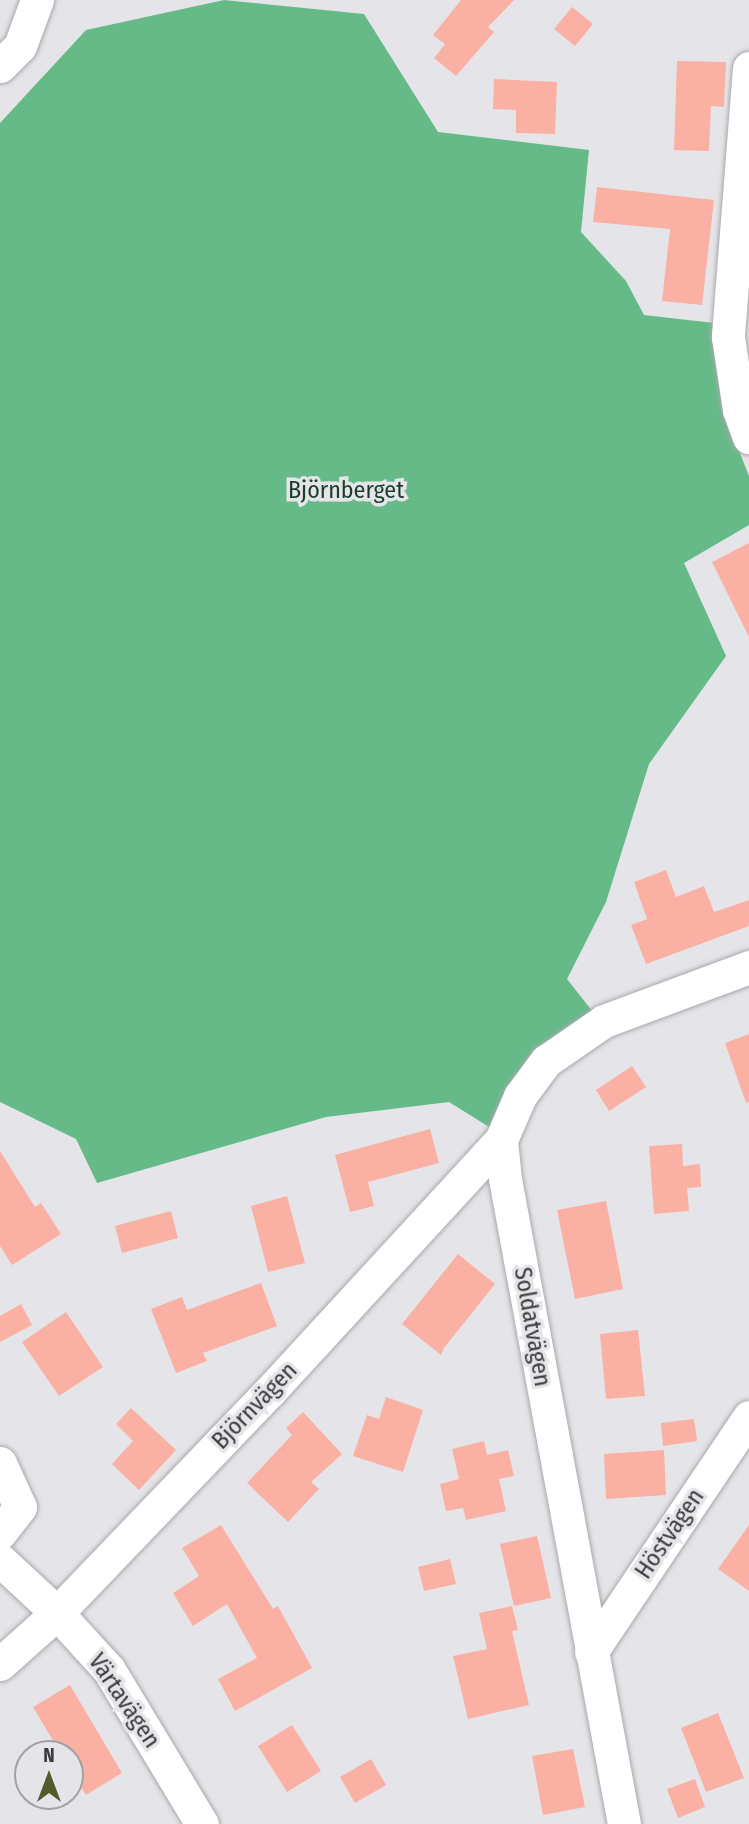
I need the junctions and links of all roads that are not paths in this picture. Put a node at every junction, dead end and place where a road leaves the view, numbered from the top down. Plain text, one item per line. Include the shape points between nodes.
1 (37, 0) edge
2 (0, 66) edge
3 (749, 68) edge
4 (749, 437) edge
5 (749, 967) edge
6 (502, 1140) junction
7 (749, 1417) edge
8 (0, 1463) edge
9 (0, 1533) edge
10 (0, 1560) edge
11 (57, 1613) junction
12 (590, 1652) junction
13 (0, 1664) edge
14 (202, 1824) edge
15 (624, 1824) edge

1 - 2 street via 20,46
3 - 4 street via 728,337 739,410
5 - 6 street, Soldatvägen via 604,1021 546,1061 520,1096
6 - 11 street, Björnvägen via 340,1318
6 - 12 street, Soldatvägen via 505,1179
7 - 12 street, Höstvägen
8 - 9 street via 20,1507
10 - 11 street, Värtavägen
11 - 13 street, Björnvägen
11 - 14 street, Värtavägen via 109,1670
12 - 15 street, Soldatvägen

